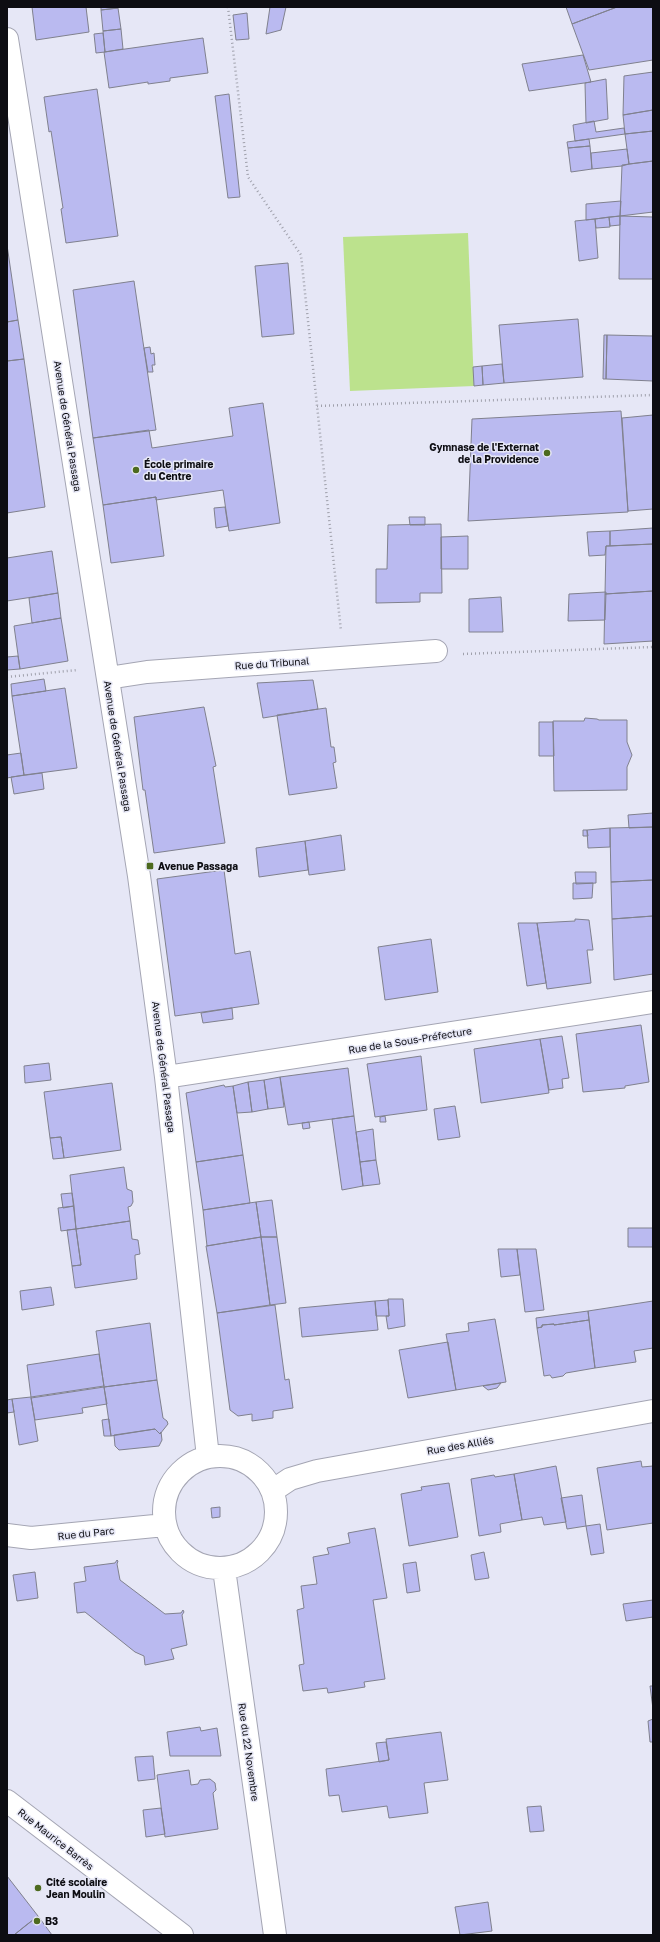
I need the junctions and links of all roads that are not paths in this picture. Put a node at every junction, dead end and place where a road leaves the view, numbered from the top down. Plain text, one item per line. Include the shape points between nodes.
1 (7, 39) edge
2 (436, 651) road end
3 (107, 672) junction
4 (653, 1002) edge
5 (166, 1077) junction
6 (653, 1411) edge
7 (208, 1457) junction
8 (272, 1491) junction
9 (165, 1525) junction
10 (7, 1535) edge
11 (224, 1569) junction
12 (7, 1801) edge
13 (182, 1935) edge
14 (275, 1935) edge

1 - 3 street, Avenue de Général Passaga
2 - 3 street, Rue du Tribunal via 147,672
3 - 5 street, Avenue de Général Passaga
4 - 5 street, Rue de la Sous-Préfecture
5 - 7 street, Avenue de Général Passaga
6 - 8 street, Rue des Alliés via 317,1471 290,1479
7 - 8 street via 228,1456 246,1462 261,1474
7 - 9 street via 188,1466 172,1481 164,1502
8 - 11 street via 276,1511 273,1532 262,1550 244,1563
9 - 10 street, Rue du Parc via 30,1538
9 - 11 street via 172,1543 186,1558 204,1566
11 - 14 street, Rue du 22 Novembre
12 - 13 street, Rue Maurice Barrès

